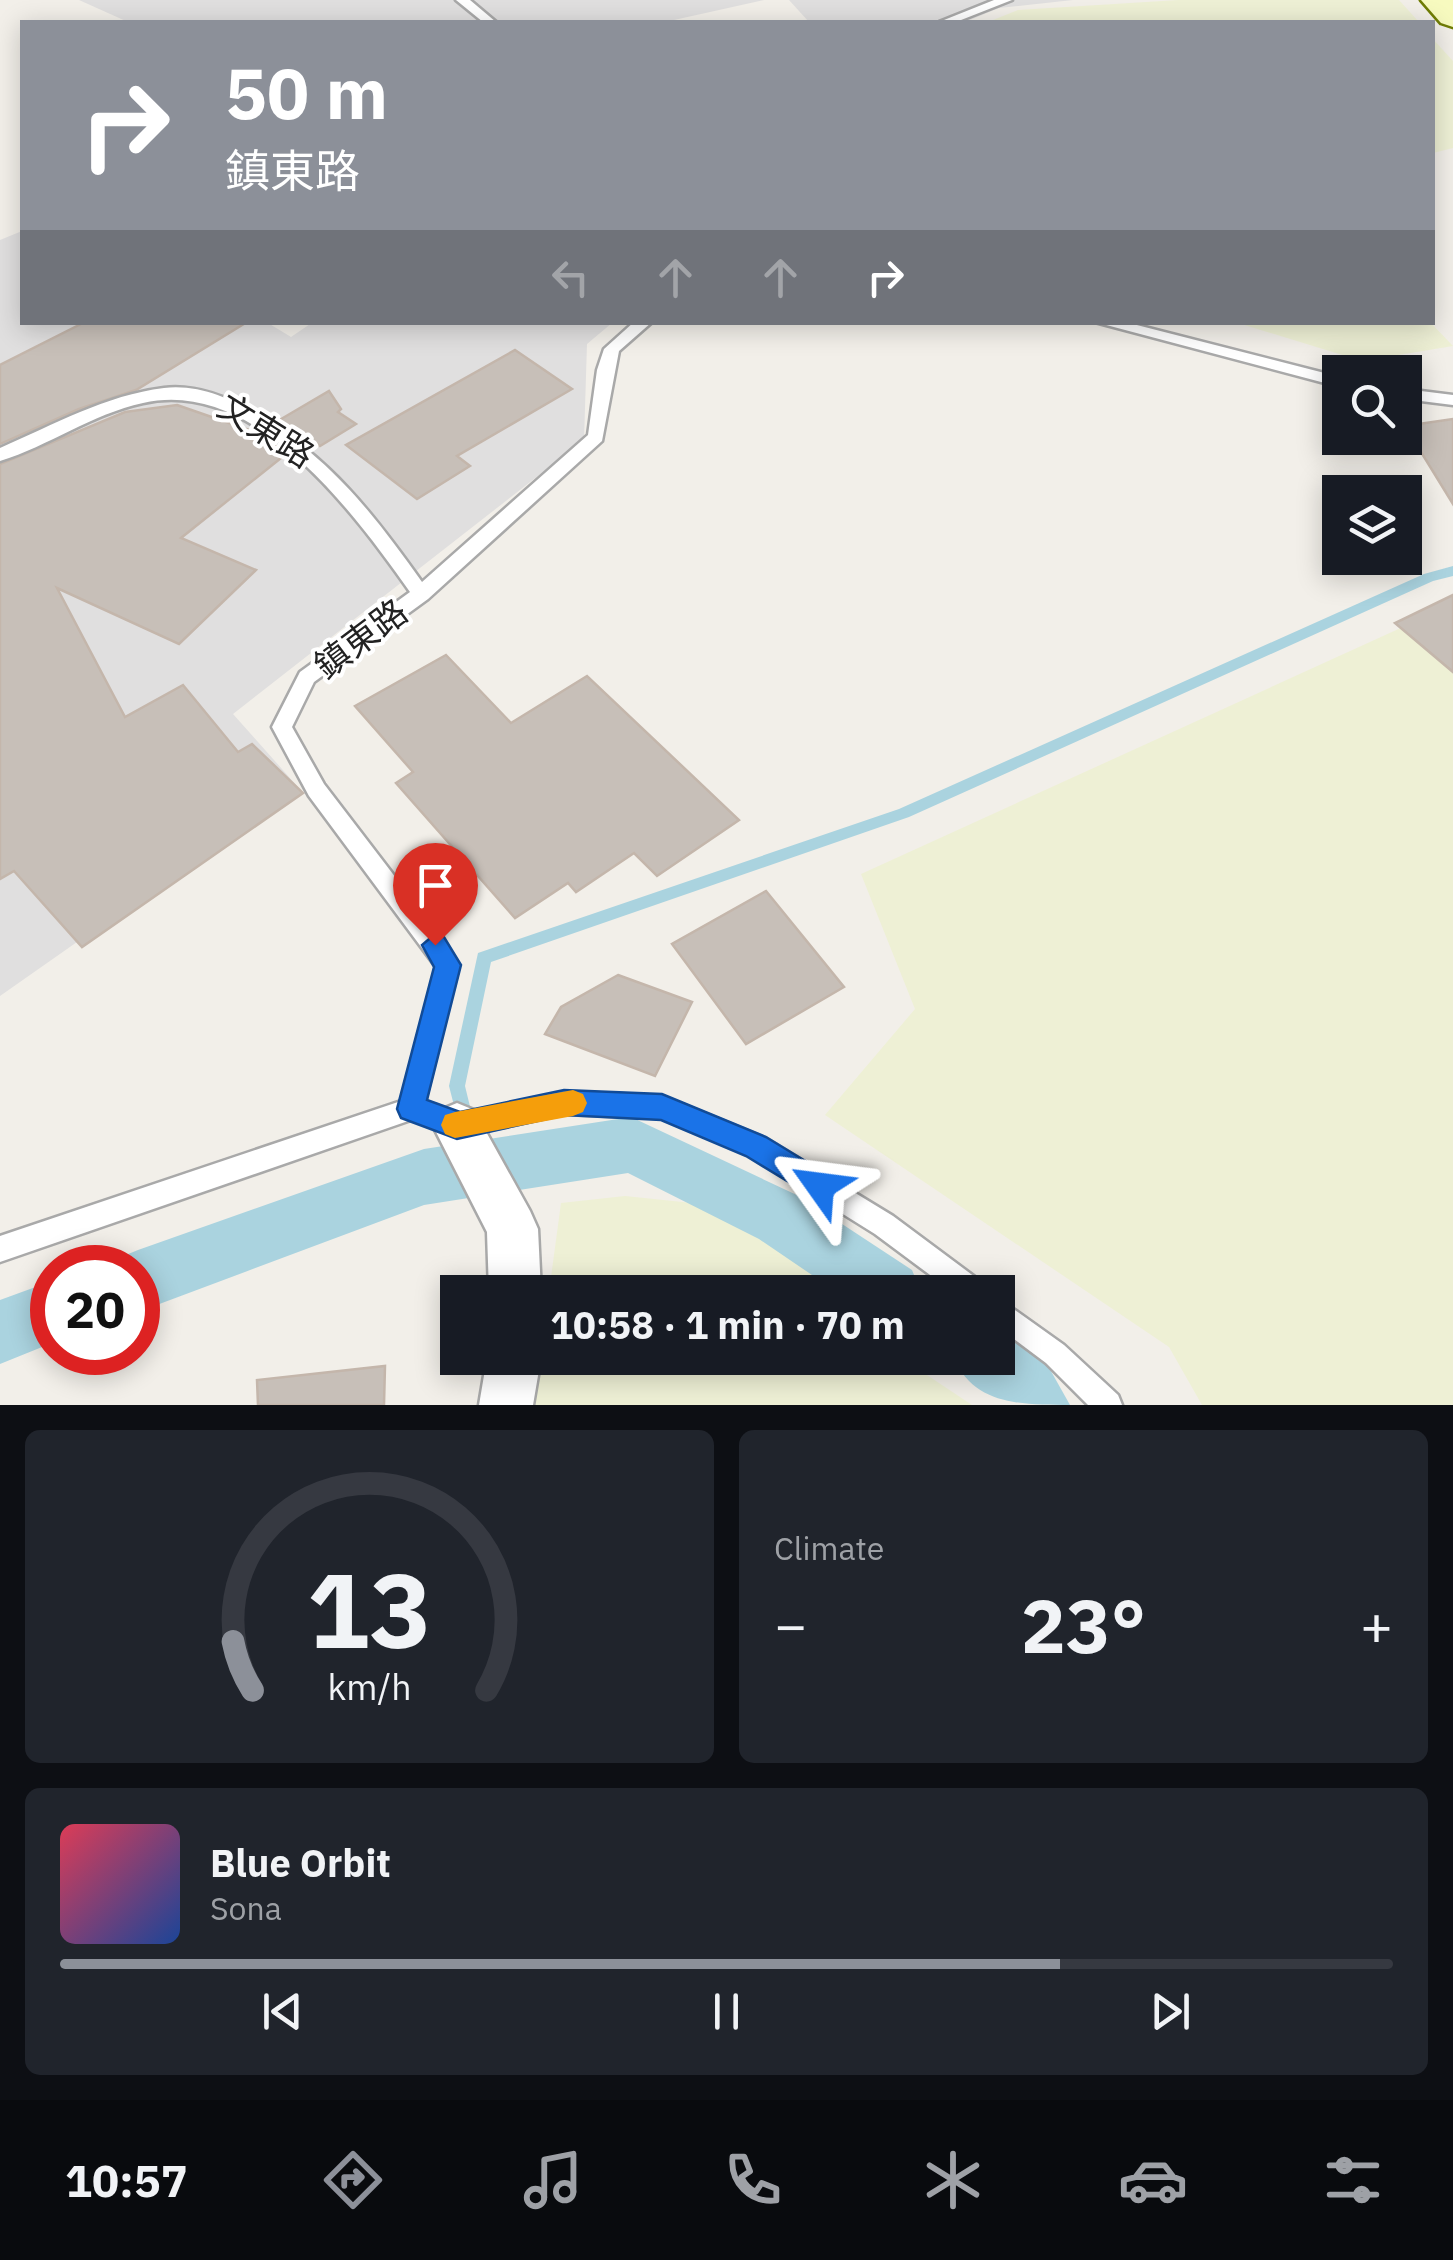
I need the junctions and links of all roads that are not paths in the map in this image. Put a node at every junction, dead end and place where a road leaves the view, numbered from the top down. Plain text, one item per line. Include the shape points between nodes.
1 (462, 0) edge
2 (1006, 0) edge
3 (1438, 0) edge
4 (1453, 16) edge
5 (487, 20) edge
6 (951, 20) edge
7 (640, 325) edge
8 (1116, 325) edge
9 (1322, 377) edge
10 (1422, 396) edge
11 (1453, 400) edge
12 (0, 455) edge
13 (421, 594) junction
14 (411, 1109) junction
15 (457, 1126) junction
16 (0, 1249) edge
17 (513, 1275) edge
18 (951, 1275) edge
19 (1015, 1323) edge
20 (511, 1375) edge
21 (506, 1405) edge
22 (1108, 1405) edge

1 - 5 lane
2 - 6 lane
3 - 4 main road
7 - 13 lane, 鎮東路 via 612,349 596,438
8 - 9 lane
10 - 11 lane
12 - 13 lane, 文東路 via 117,404 167,393 206,394 321,464
13 - 14 lane, 鎮東路 via 307,677 282,727 299,767 448,965
14 - 15 lane
14 - 16 lane
15 - 17 street via 512,1229
15 - 18 lane via 564,1103 662,1107 756,1146
19 - 22 lane
20 - 21 street

